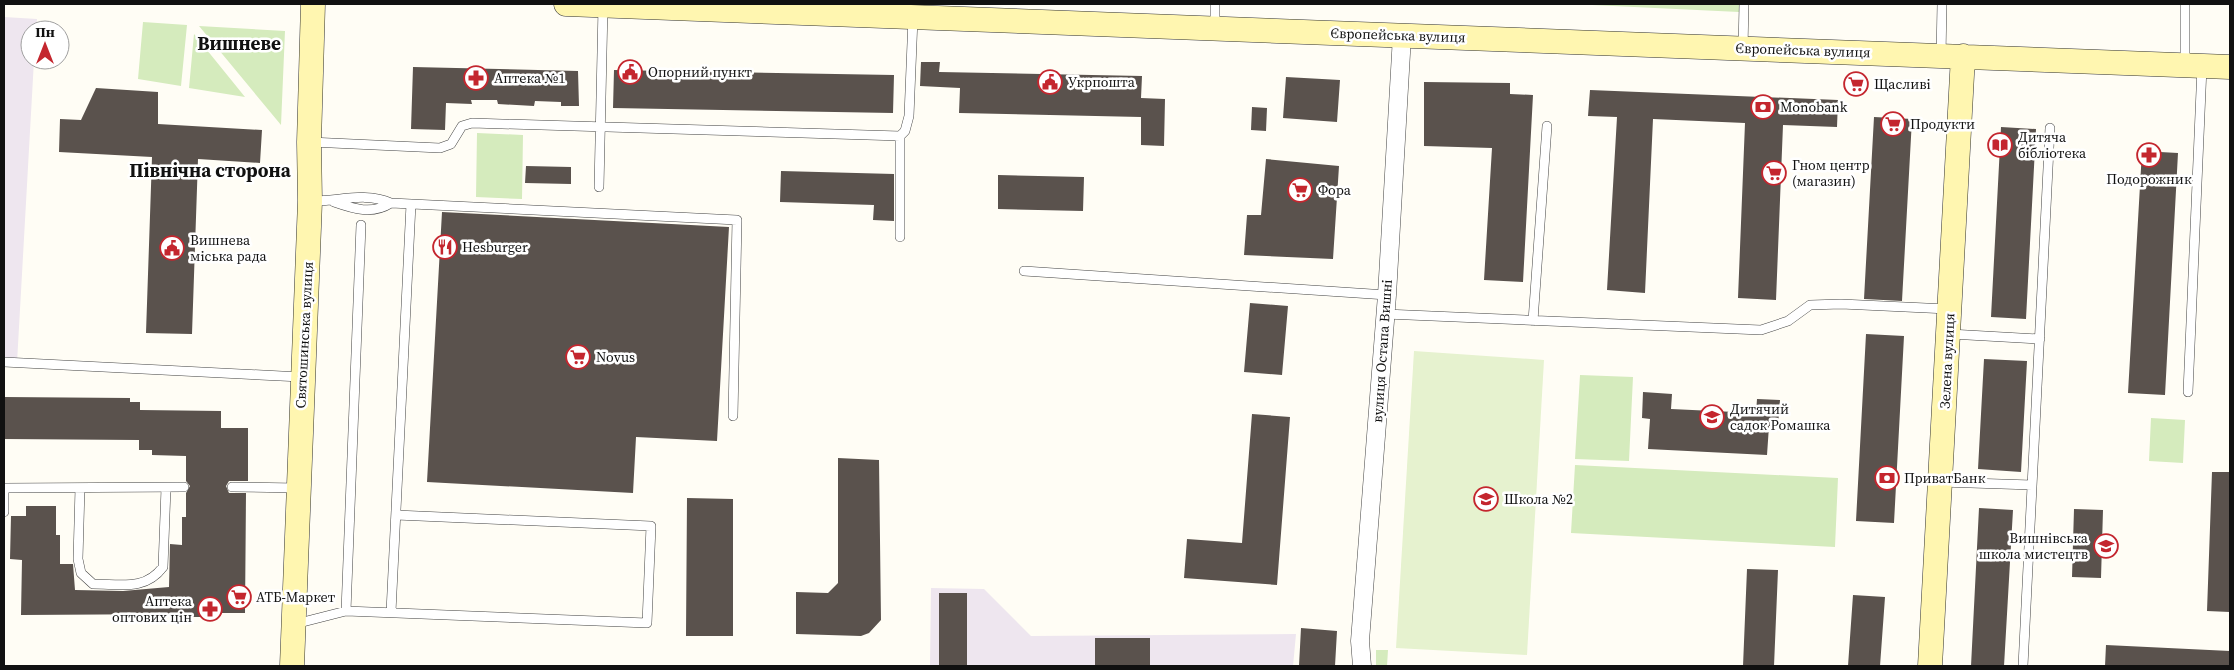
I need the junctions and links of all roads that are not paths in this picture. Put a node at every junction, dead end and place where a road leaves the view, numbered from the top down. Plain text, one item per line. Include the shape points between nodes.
1 (313, 4) edge
2 (566, 4) edge
3 (1744, 4) edge
4 (1942, 4) edge
5 (2185, 4) edge
6 (603, 5) edge
7 (1215, 15) edge
8 (913, 16) junction
9 (1402, 36) junction
10 (1743, 48) junction
11 (1952, 56) junction
12 (2194, 66) junction
13 (2230, 67) edge
14 (1547, 126) dead end
15 (601, 127) junction
16 (2050, 128) dead end
17 (900, 136) junction
18 (309, 142) junction
19 (600, 187) dead end
20 (310, 201) junction
21 (411, 204) junction
22 (361, 225) dead end
23 (900, 237) dead end
24 (1024, 271) dead end
25 (1387, 295) junction
26 (1949, 309) junction
27 (1385, 314) junction
28 (1533, 321) junction
29 (1948, 334) junction
30 (2040, 339) junction
31 (4, 362) edge
32 (301, 377) junction
33 (2188, 392) dead end
34 (733, 416) dead end
35 (1940, 482) junction
36 (2032, 485) junction
37 (184, 487) dead end
38 (232, 487) dead end
39 (4, 488) edge
40 (80, 488) junction
41 (166, 488) junction
42 (297, 488) junction
43 (4, 512) edge
44 (396, 516) junction
45 (346, 611) junction
46 (391, 612) junction
47 (294, 624) junction
48 (292, 666) edge
49 (1362, 666) edge
50 (1930, 666) edge
51 (2022, 666) edge

1 - 18 street, Святошинська вулиця
2 - 6 street, Європейська вулиця
3 - 10 lane
4 - 11 lane
5 - 12 lane
6 - 8 street, Європейська вулиця
6 - 15 lane
7 - 8 street, Європейська вулиця
7 - 9 street, Європейська вулиця
8 - 17 lane via 910,116
9 - 10 street, Європейська вулиця
9 - 25 street, вулиця Остапа Вишні
10 - 11 street, Європейська вулиця
11 - 12 street, Європейська вулиця
11 - 26 street, Зелена вулиця
12 - 13 street, Європейська вулиця
12 - 33 lane
14 - 28 lane
15 - 17 lane
15 - 18 lane via 466,124 458,130 451,144 440,148
15 - 19 lane
16 - 30 lane
17 - 23 lane
18 - 20 street, Святошинська вулиця
20 - 21 lane via 333,202 364,197
20 - 32 street, Святошинська вулиця
21 - 34 lane via 737,220
21 - 44 lane
22 - 45 lane
24 - 25 lane
25 - 27 street, вулиця Остапа Вишні
26 - 28 lane via 1810,305 1788,321 1761,330
26 - 29 street, Зелена вулиця
27 - 28 lane
27 - 49 street, вулиця Остапа Вишні via 1360,641
29 - 30 lane
29 - 35 street, Зелена вулиця
30 - 36 lane
31 - 32 lane
32 - 42 street, Святошинська вулиця
35 - 36 lane
35 - 50 street, Зелена вулиця
36 - 51 lane
37 - 41 lane
38 - 42 lane
39 - 40 lane
39 - 43 lane
40 - 41 lane
40 - 41 lane via 78,559 81,573 94,584 144,584 156,577 163,567
42 - 47 street, Святошинська вулиця
44 - 46 lane
44 - 46 lane via 651,526 648,623
45 - 46 lane
45 - 47 lane
47 - 48 street, Святошинська вулиця

